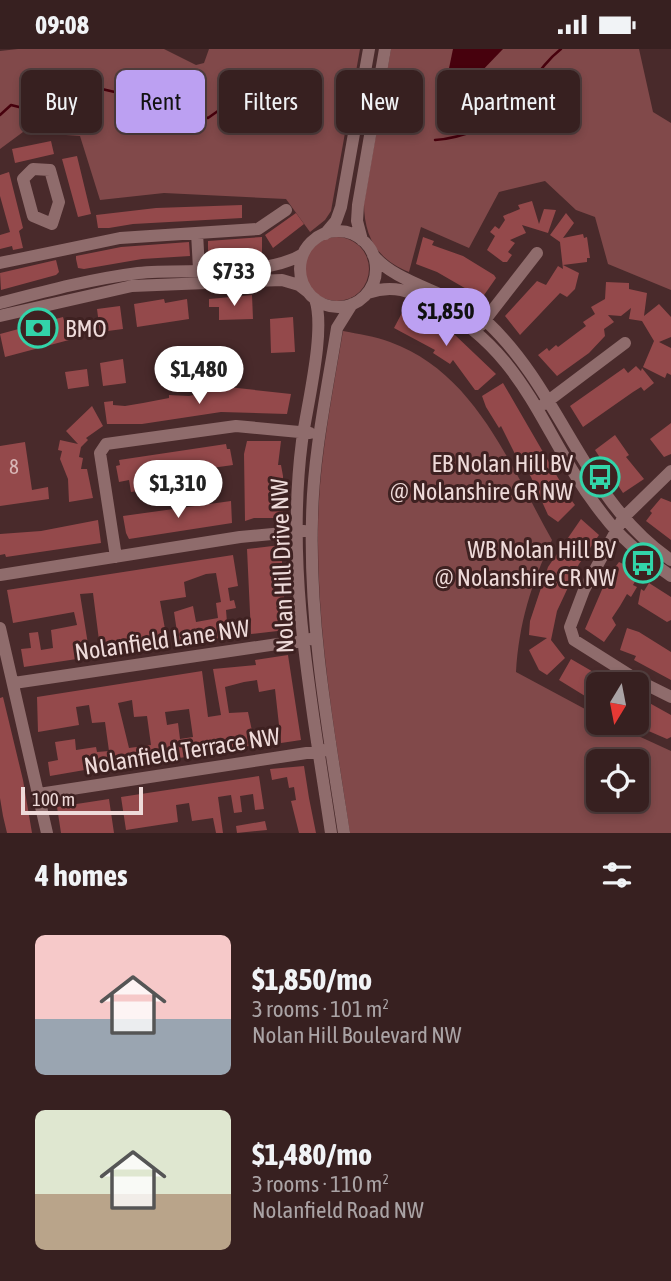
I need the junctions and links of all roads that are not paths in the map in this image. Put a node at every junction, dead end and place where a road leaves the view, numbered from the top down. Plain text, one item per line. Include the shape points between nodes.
1 (369, 49) edge
2 (385, 49) edge
3 (286, 210) dead end
4 (197, 233) junction
5 (324, 234) junction
6 (362, 240) junction
7 (537, 253) dead end
8 (303, 254) junction
9 (373, 255) junction
10 (0, 263) edge
11 (199, 269) junction
12 (368, 293) junction
13 (311, 295) junction
14 (0, 303) edge
15 (352, 305) junction
16 (0, 316) edge
17 (480, 326) junction
18 (625, 343) dead end
19 (543, 405) junction
20 (303, 432) junction
21 (321, 435) junction
22 (671, 471) edge
23 (621, 525) junction
24 (305, 531) junction
25 (116, 557) junction
26 (671, 560) edge
27 (0, 575) edge
28 (671, 576) edge
29 (0, 628) edge
30 (317, 638) junction
31 (303, 640) junction
32 (14, 683) junction
33 (671, 697) edge
34 (326, 750) junction
35 (39, 794) junction
36 (47, 833) edge
37 (331, 833) edge
38 (344, 833) edge

1 - 5 street via 341,207
2 - 6 street via 358,205
3 - 4 street via 258,229
4 - 10 street via 120,238
4 - 11 street
5 - 6 street via 344,232
5 - 8 street
6 - 9 street
7 - 17 street
8 - 11 street via 276,266
8 - 13 street via 300,274
9 - 12 street via 376,275
9 - 17 street via 390,271 452,298
11 - 14 street via 99,279
12 - 15 street
12 - 17 street via 388,287 411,292
13 - 15 street via 333,307
13 - 16 street via 292,282 278,280 162,283 115,288
13 - 20 street, Nolan Hill Drive NW via 320,325
15 - 21 street, Nolan Hill Drive NW via 337,328
17 - 19 street
18 - 19 street
19 - 23 street via 591,499
20 - 21 street
20 - 24 street, Nolan Hill Drive NW
20 - 25 street via 236,426 106,444 100,453
21 - 24 street, Nolan Hill Drive NW
22 - 23 street
23 - 26 street
23 - 28 street
23 - 33 street via 584,590 570,634
24 - 25 street
24 - 30 street, Nolan Hill Drive NW
24 - 31 street, Nolan Hill Drive NW
25 - 27 street
29 - 32 street
30 - 31 street, Nolanfield Lane NW
30 - 34 street, Nolan Hill Drive NW
31 - 32 street, Nolanfield Lane NW
31 - 34 street, Nolan Hill Drive NW
32 - 35 street
34 - 35 street, Nolanfield Terrace NW
34 - 37 street, Nolan Hill Drive NW
34 - 38 street, Nolan Hill Drive NW
35 - 36 street

